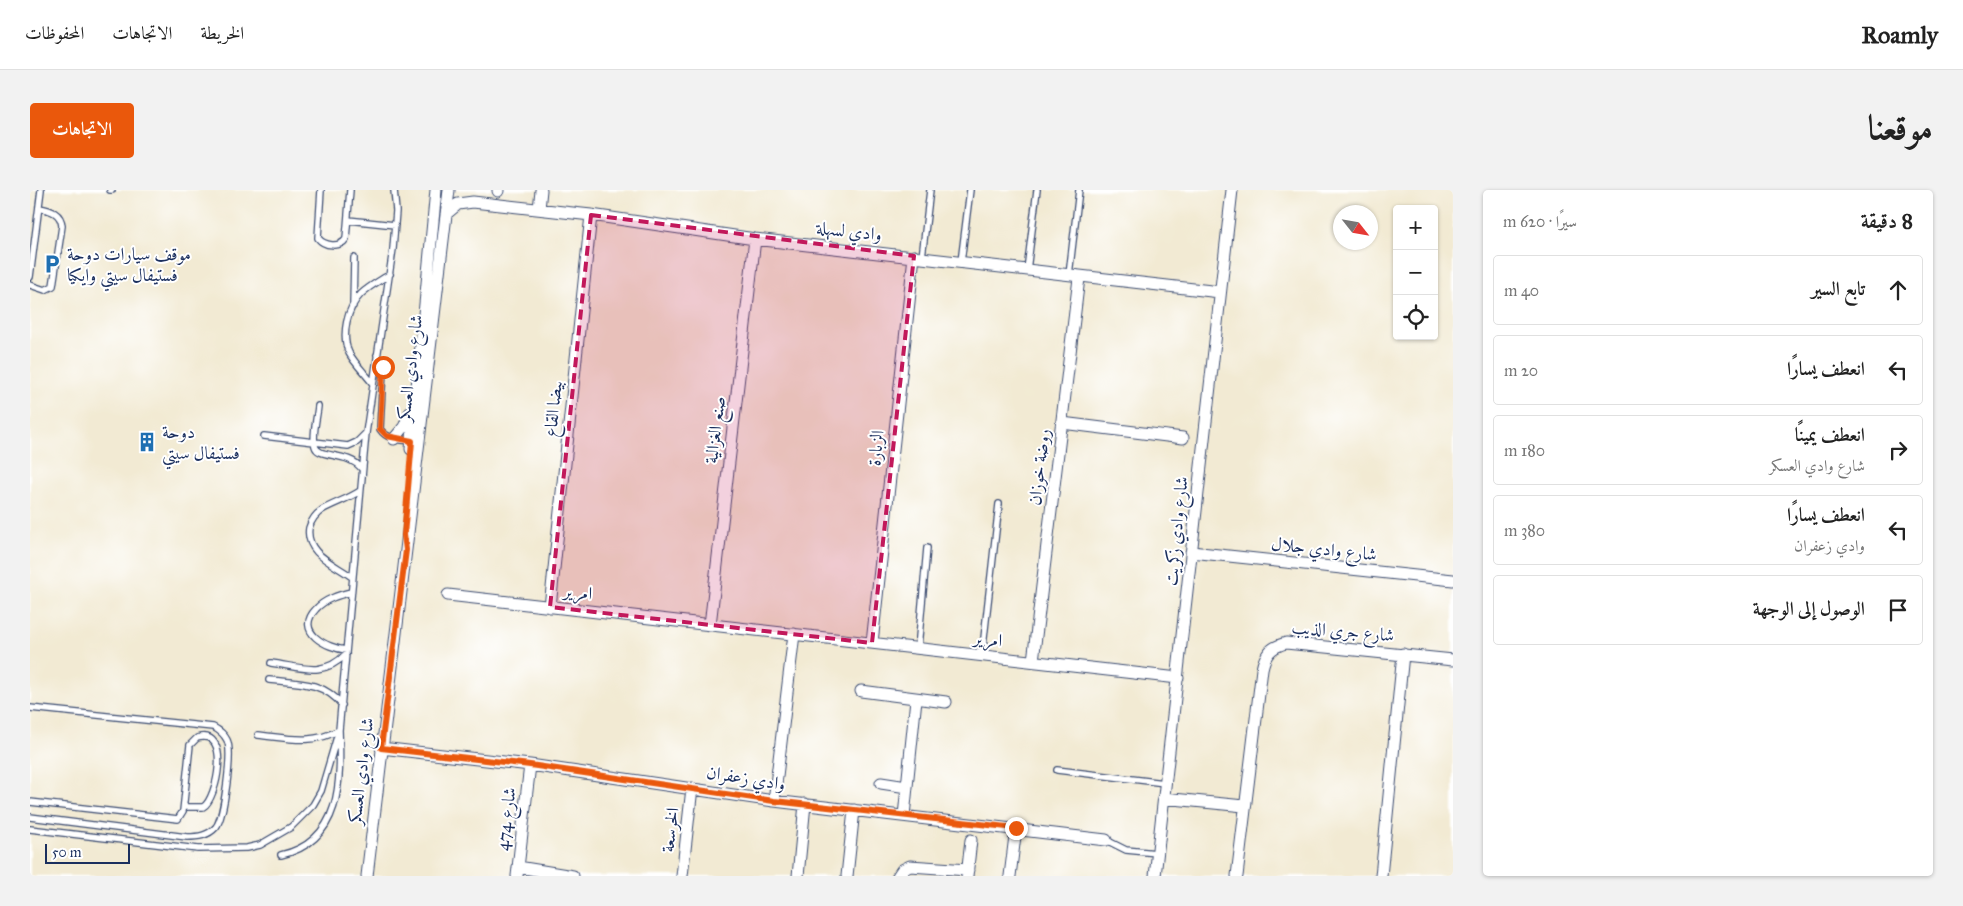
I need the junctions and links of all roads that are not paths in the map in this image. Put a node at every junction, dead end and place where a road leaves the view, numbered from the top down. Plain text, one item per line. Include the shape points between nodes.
1 (41, 190) edge
2 (321, 190) edge
3 (350, 190) edge
4 (394, 190) edge
5 (436, 190) edge
6 (449, 190) edge
7 (453, 190) edge
8 (541, 190) edge
9 (930, 190) edge
10 (970, 190) edge
11 (1037, 190) edge
12 (1079, 190) edge
13 (1232, 190) edge
14 (473, 202) junction
15 (38, 208) junction
16 (539, 209) junction
17 (446, 214) junction
18 (591, 215) junction
19 (348, 220) junction
20 (395, 225) junction
21 (755, 239) junction
22 (918, 257) junction
23 (354, 258) dead end
24 (961, 262) junction
25 (1027, 271) junction
26 (390, 273) junction
27 (30, 277) edge
28 (1074, 277) junction
29 (30, 285) edge
30 (1220, 292) junction
31 (353, 306) junction
32 (378, 355) junction
33 (373, 384) junction
34 (415, 400) junction
35 (318, 406) dead end
36 (1062, 423) junction
37 (366, 433) junction
38 (264, 436) dead end
39 (1183, 438) dead end
40 (394, 439) junction
41 (415, 441) junction
42 (315, 442) junction
43 (362, 469) junction
44 (360, 491) junction
45 (999, 504) dead end
46 (926, 548) dead end
47 (1191, 552) junction
48 (352, 577) junction
49 (1453, 580) edge
50 (351, 592) junction
51 (448, 595) dead end
52 (550, 607) junction
53 (710, 625) junction
54 (794, 634) junction
55 (872, 643) junction
56 (918, 648) junction
57 (346, 652) junction
58 (1403, 654) junction
59 (982, 656) junction
60 (1453, 660) edge
61 (1034, 661) junction
62 (271, 663) dead end
63 (1178, 678) junction
64 (268, 680) dead end
65 (861, 691) dead end
66 (916, 698) junction
67 (946, 702) dead end
68 (342, 705) junction
69 (30, 708) edge
70 (339, 730) junction
71 (258, 735) dead end
72 (381, 748) junction
73 (530, 765) junction
74 (1057, 770) dead end
75 (881, 783) dead end
76 (1165, 784) junction
77 (907, 787) junction
78 (692, 788) junction
79 (1163, 798) junction
80 (774, 801) junction
81 (30, 802) edge
82 (805, 804) junction
83 (1244, 806) junction
84 (186, 808) dead end
85 (854, 810) junction
86 (904, 816) junction
87 (30, 817) edge
88 (1016, 828) junction
89 (30, 829) edge
90 (971, 840) dead end
91 (1106, 840) joint
92 (1157, 853) junction
93 (280, 855) dead end
94 (517, 871) edge
95 (968, 873) edge
96 (367, 876) edge
97 (573, 876) edge
98 (682, 876) edge
99 (798, 876) edge
100 (847, 876) edge
101 (898, 876) edge
102 (1010, 876) edge
103 (1154, 876) edge
104 (1237, 876) edge
105 (1380, 876) edge

1 - 15 lane
2 - 19 lane via 319,240 324,244 343,244
3 - 19 lane
4 - 20 lane
5 - 34 street, شارع وادي العسكر
6 - 17 street, شارع وادي العسكر
7 - 14 street, وادي لسهلة
8 - 16 street
9 - 22 lane
10 - 24 lane
11 - 25 lane
12 - 28 lane
13 - 30 street, شارع وادي زكريت
14 - 16 street, وادي لسهلة
14 - 17 street, وادي لسهلة via 458,204
15 - 27 lane
15 - 29 lane via 53,211 60,217 62,226 53,286 45,290
16 - 18 street, وادي لسهلة
17 - 41 street, شارع وادي العسكر
18 - 21 street, وادي لسهلة
18 - 52 street, بيضا القاع
19 - 20 lane
20 - 26 lane
21 - 22 street, وادي لسهلة
21 - 53 street, صنع الغزالية
22 - 24 street, وادي لسهلة
22 - 55 street, الزبارة
23 - 31 lane
24 - 25 street, وادي لسهلة
25 - 28 street, وادي لسهلة
26 - 31 lane via 361,294
26 - 32 lane
28 - 30 street, وادي لسهلة
28 - 36 street, روضة خوزان
30 - 47 street, شارع وادي زكريت
31 - 33 lane via 347,321 347,345 354,361
32 - 33 lane
32 - 40 lane via 383,371 380,429
33 - 37 lane
34 - 40 street via 406,423
34 - 41 street, شارع وادي العسكر
35 - 42 lane
36 - 39 street
36 - 61 street, روضة خوزان
37 - 42 lane via 348,446
37 - 43 lane
38 - 42 lane
40 - 41 lane
41 - 72 street, شارع وادي العسكر via 404,535 406,550
42 - 43 lane via 319,453 349,458
43 - 44 lane
44 - 48 lane
44 - 48 lane via 322,510 315,516 308,534 316,552
45 - 59 lane
46 - 56 lane
47 - 49 street, شارع وادي جلال
47 - 63 street, شارع وادي زكريت
48 - 50 lane
50 - 57 lane
50 - 57 lane via 318,607 310,622 318,642
51 - 52 street, امرير
52 - 53 street, امرير
53 - 54 street, امرير
54 - 55 street, امرير
54 - 80 street
55 - 56 street, امرير
56 - 59 street, امرير
57 - 62 lane via 334,666 324,669
57 - 68 lane
58 - 60 street, شارع جري الذيب
58 - 83 street, شارع جري الذيب via 1286,642 1269,651 1262,669
58 - 105 street
59 - 61 street, امرير
61 - 63 street, امرير
63 - 76 street, شارع وادي زكريت
64 - 68 lane via 320,686
65 - 66 street
66 - 67 street
66 - 77 street
68 - 70 lane
69 - 87 lane via 197,724 219,730 229,747 222,816 216,828 206,835 187,837
70 - 71 lane via 322,738 307,740
70 - 89 lane via 326,776 313,805 292,827 260,845 235,850 198,849
70 - 93 lane via 339,764 331,817 314,840 300,849
72 - 73 street, وادي زعفران
72 - 96 street, شارع وادي العسكر
73 - 78 street, وادي زعفران
73 - 94 street, شارع 474
74 - 76 lane
75 - 77 street
76 - 79 street, شارع وادي زكريت
77 - 86 street
78 - 80 street, وادي زعفران
78 - 98 street, الخرسعة
79 - 83 street
79 - 92 street, شارع وادي زكريت
80 - 82 street, وادي زعفران
81 - 84 lane via 178,819 183,810 190,745 197,738 208,737 215,741 218,752 212,796 203,808
82 - 85 street, وادي زعفران
82 - 99 street
83 - 104 street, شارع جري الذيب
85 - 86 street, وادي زعفران
85 - 100 street
86 - 88 street, وادي زعفران
88 - 91 street, وادي زعفران
88 - 102 street
90 - 95 street
91 - 92 lane via 1126,850
92 - 103 street, شارع وادي زكريت
94 - 97 street
95 - 101 street via 910,866

